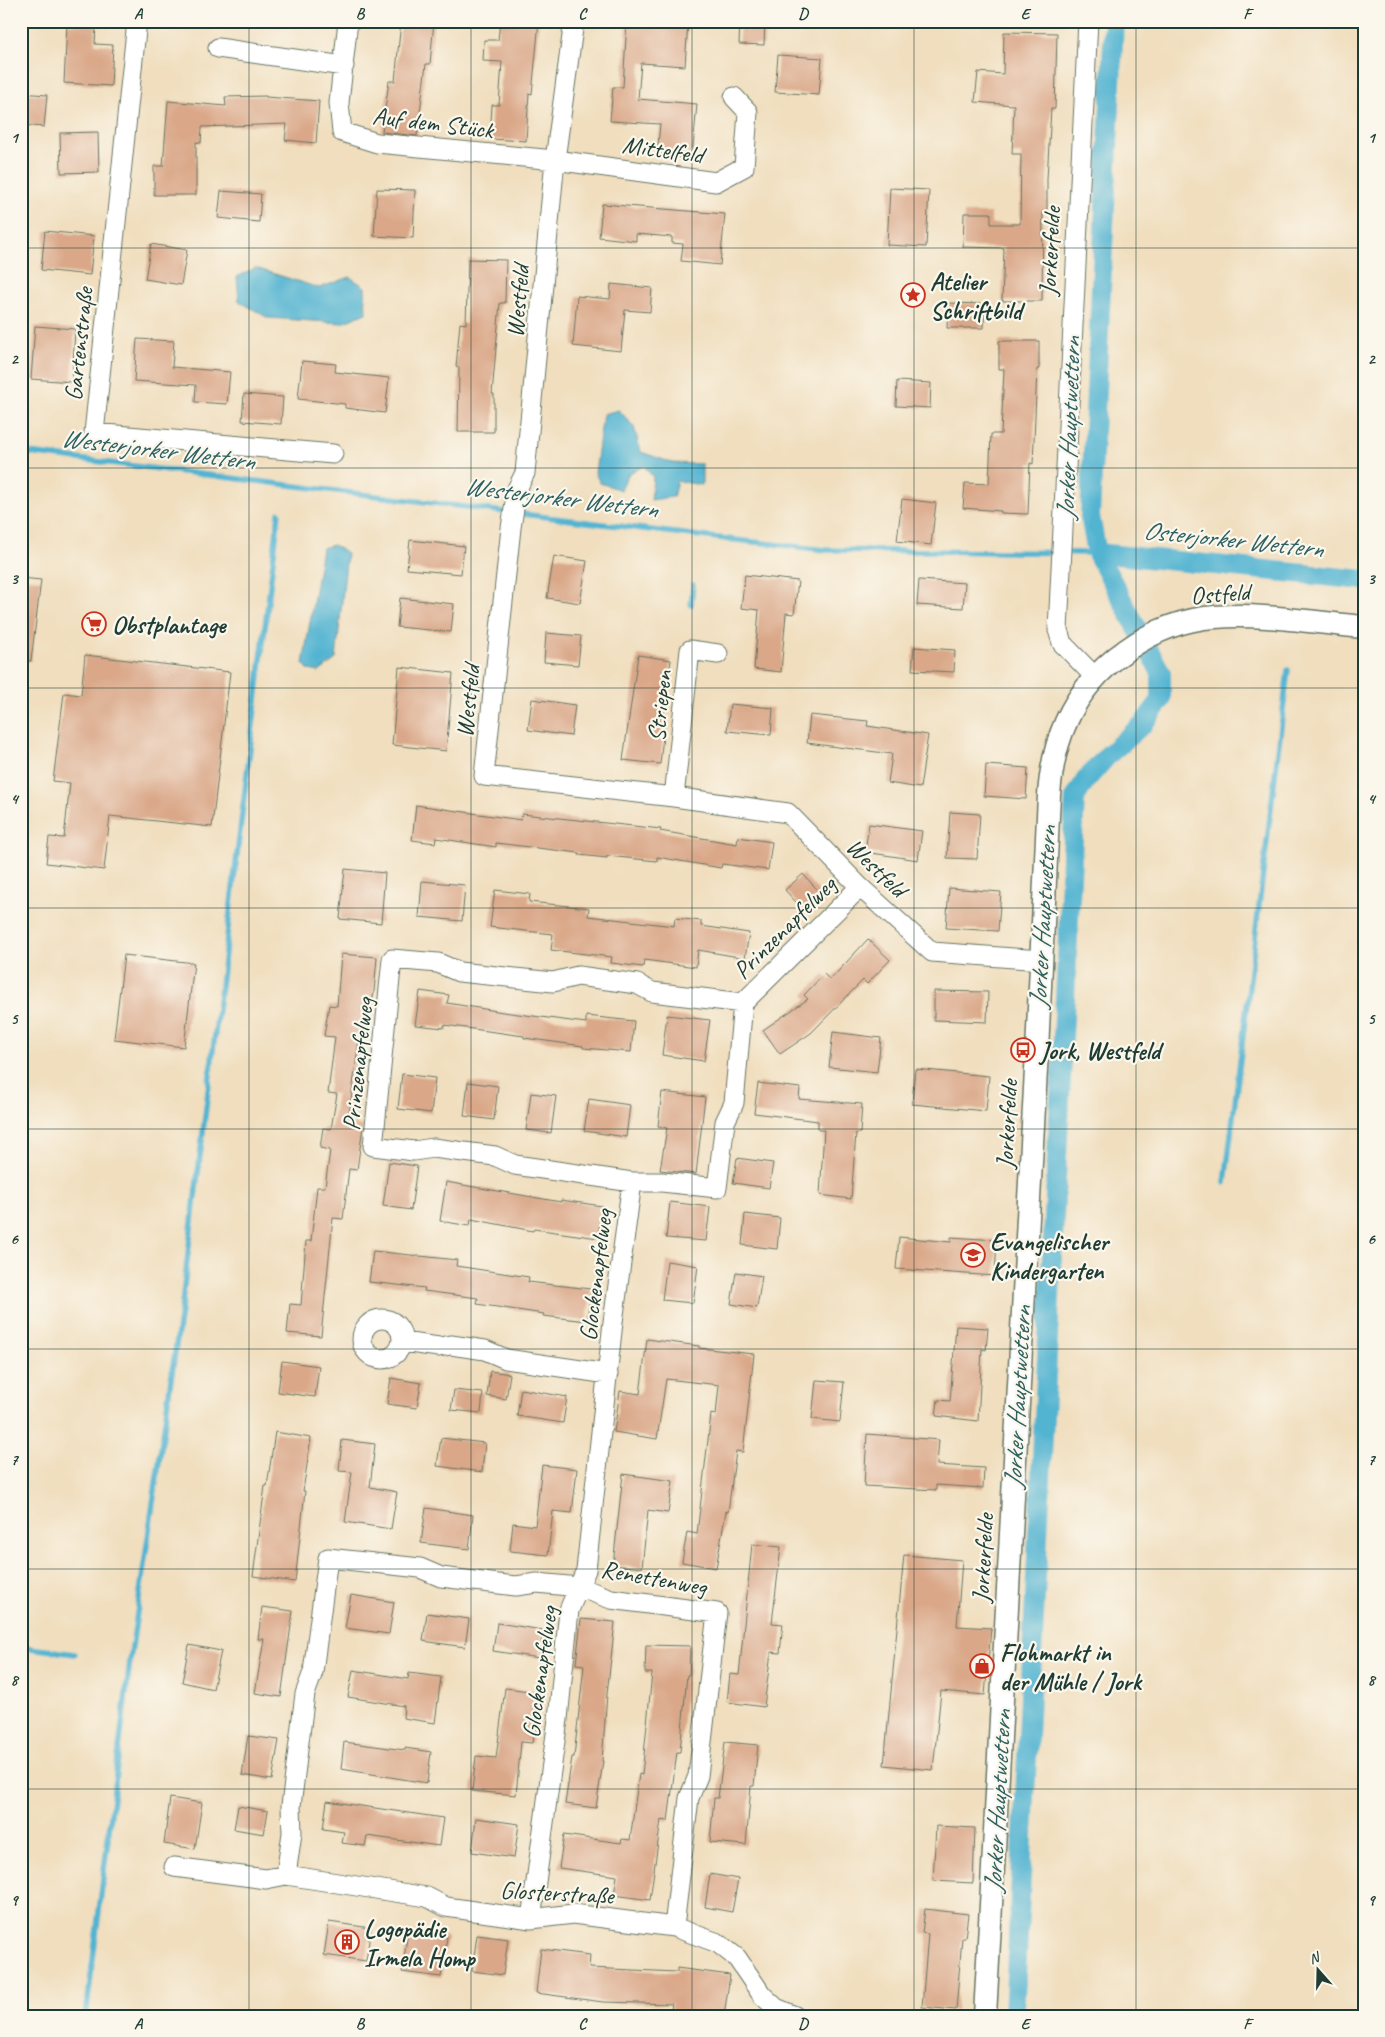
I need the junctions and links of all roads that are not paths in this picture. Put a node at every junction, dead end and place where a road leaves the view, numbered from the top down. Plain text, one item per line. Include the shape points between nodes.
1 (136, 21) edge
2 (348, 21) edge
3 (574, 21) edge
4 (1088, 21) edge
5 (218, 48) dead end
6 (344, 66) junction
7 (734, 97) dead end
8 (555, 160) junction
9 (333, 454) dead end
10 (1364, 627) edge
11 (718, 654) dead end
12 (1096, 678) junction
13 (674, 797) junction
14 (860, 887) junction
15 (1042, 960) junction
16 (744, 1003) junction
17 (632, 1182) junction
18 (402, 1342) dead end
19 (608, 1374) junction
20 (579, 1588) junction
21 (174, 1867) dead end
22 (286, 1875) junction
23 (531, 1919) junction
24 (674, 1928) junction
25 (795, 2016) edge
26 (985, 2016) edge

1 - 9 street, Gartenstraße via 94,433
2 - 6 street, Auf dem Stück
3 - 8 street, Westfeld
4 - 12 street, Jorkerfelde via 1058,630 1062,643
5 - 6 street
6 - 8 street, Auf dem Stück via 339,103 342,132 376,143
7 - 8 street, Mittelfeld via 748,112 744,167 716,182
8 - 13 street, Westfeld via 525,473 517,489 511,528 484,776
10 - 12 street, Ostfeld via 1235,616 1195,619 1162,630 1126,651
11 - 13 street, Striepen via 690,650
12 - 15 street, Jorkerfelde via 1067,720 1051,772
13 - 14 street, Westfeld via 788,813
14 - 15 street, Westfeld via 932,952
14 - 16 street, Prinzenapfelweg
15 - 26 street, Jorkerfelde
16 - 17 street, Prinzenapfelweg via 734,1103 725,1122 718,1188
16 - 17 street, Prinzenapfelweg via 652,992 637,984 578,976 553,982 459,972 438,963 392,959 373,1146 414,1151 433,1148 495,1156 515,1165
17 - 19 street, Glockenapfelweg
18 - 19 street, Glockenapfelweg via 485,1350 506,1359
19 - 20 street, Glockenapfelweg via 586,1570
20 - 22 street, Renettenweg via 537,1584 516,1586 441,1577 420,1568 328,1558 314,1672 305,1694
20 - 23 street, Glockenapfelweg via 569,1610
20 - 24 street, Renettenweg via 611,1599 717,1614 698,1776 689,1798
21 - 22 street, Glosterstraße via 266,1879
22 - 23 street, Glosterstraße via 427,1897 446,1907
23 - 24 street, Glosterstraße via 573,1914
24 - 25 street, Glosterstraße via 718,1943 736,1958 762,1995 776,2008

